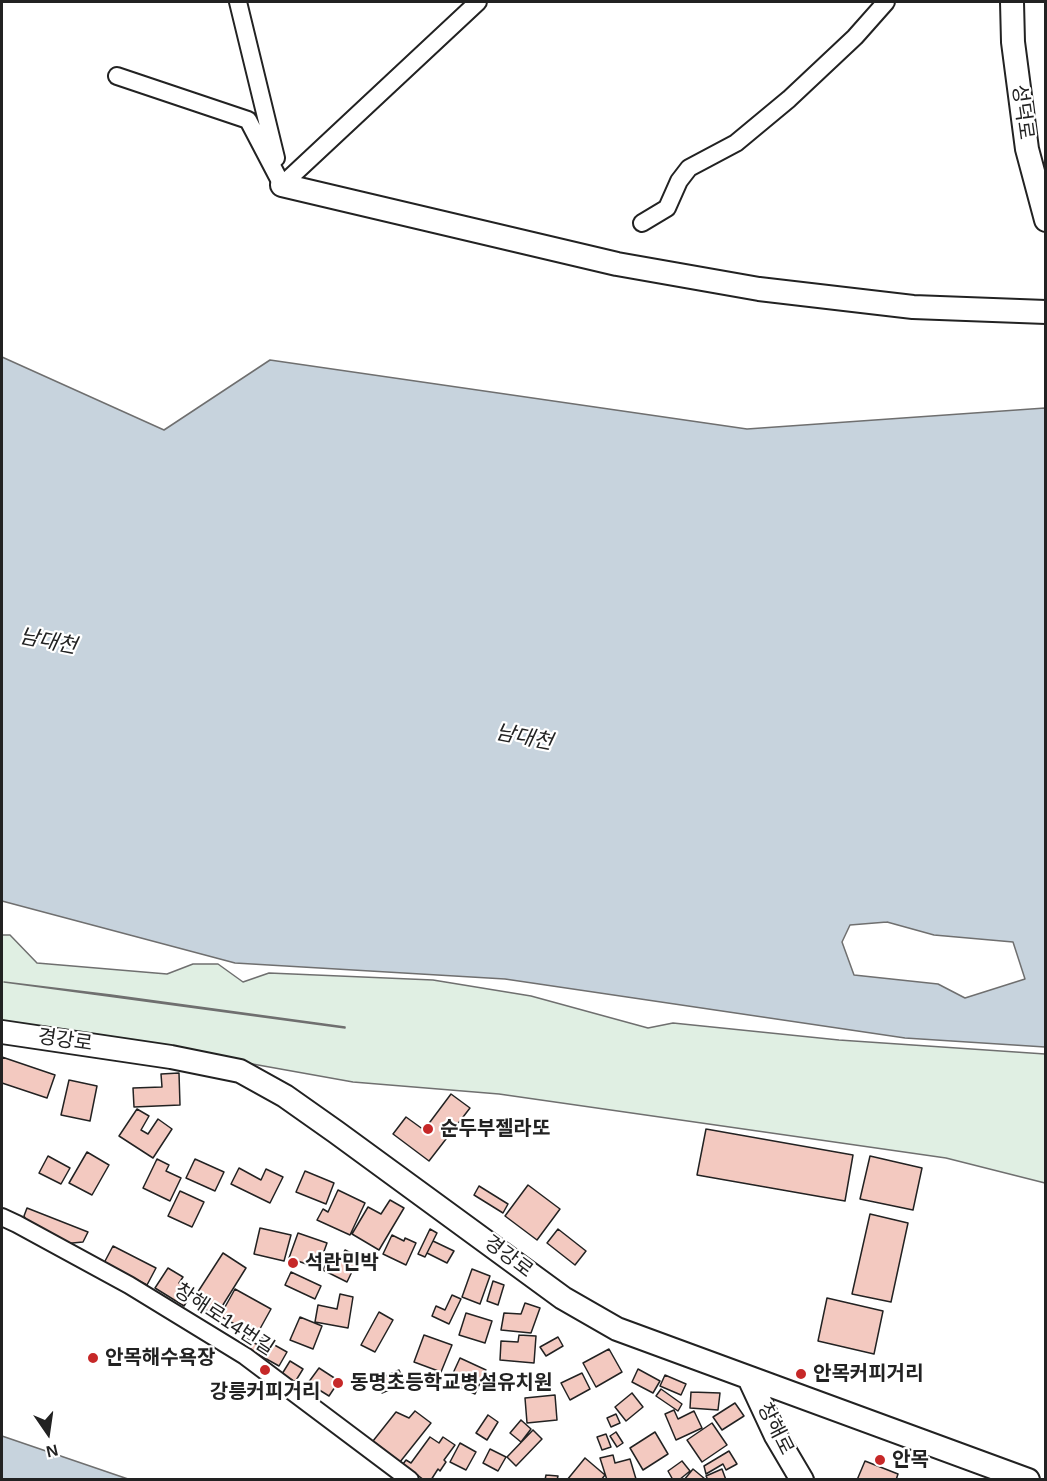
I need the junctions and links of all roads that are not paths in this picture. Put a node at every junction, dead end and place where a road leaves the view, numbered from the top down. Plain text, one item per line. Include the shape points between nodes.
1 (238, 2) edge
2 (478, 2) edge
3 (886, 2) edge
4 (1012, 2) edge
5 (117, 76) dead end
6 (282, 186) junction
7 (1046, 220) edge
8 (642, 223) dead end
9 (1046, 312) edge
10 (2, 1032) edge
11 (2, 1217) edge
12 (749, 1378) junction
13 (410, 1479) edge
14 (802, 1479) edge
15 (1028, 1479) edge

1 - 6 street
2 - 6 street
3 - 8 street via 789,99 736,143 689,168 667,208
4 - 7 street, 성덕로 via 1013,42 1028,149
5 - 6 street via 249,120
6 - 9 street via 616,264 759,289 913,307
10 - 12 street, 경강로 via 240,1071 285,1096 563,1298 617,1329
11 - 13 street, 창해로14번길 via 129,1285 245,1356
12 - 14 street, 창해로 via 776,1436
12 - 15 street, 경강로

